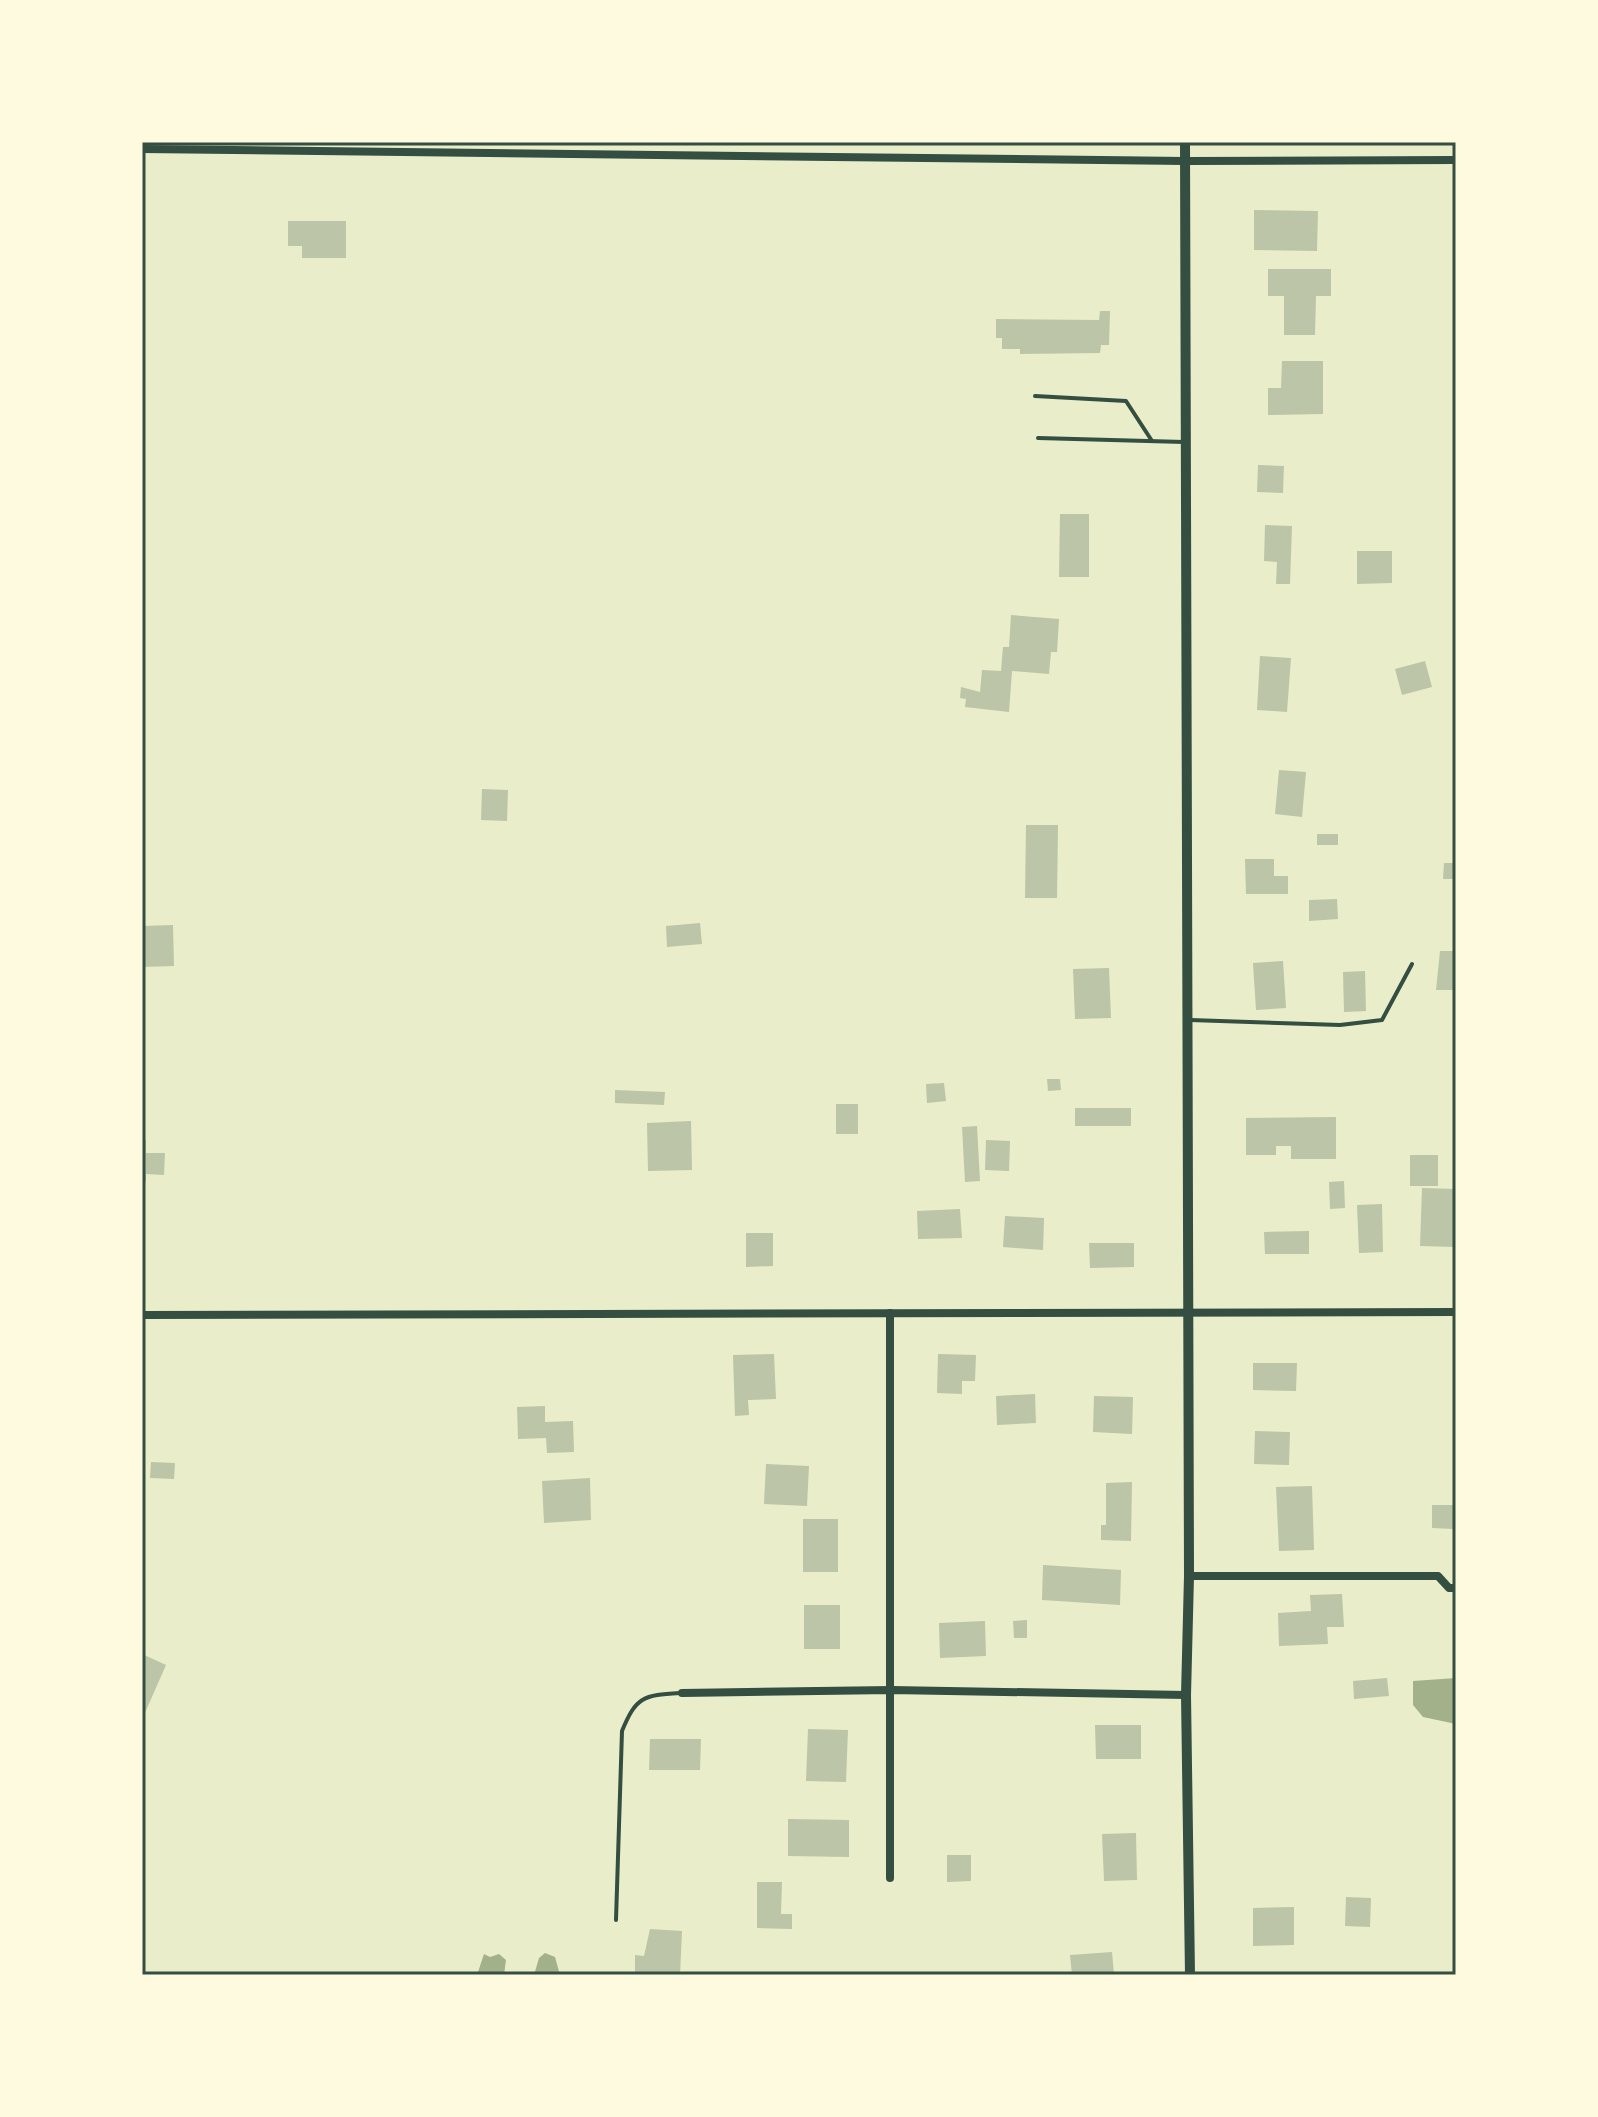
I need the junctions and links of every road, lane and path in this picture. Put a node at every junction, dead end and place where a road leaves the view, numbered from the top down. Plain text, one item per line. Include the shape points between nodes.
1 (1185, 142) edge
2 (142, 149) edge
3 (1456, 160) edge
4 (1185, 161) junction
5 (1035, 396) dead end
6 (1038, 438) dead end
7 (1152, 441) junction
8 (1186, 442) junction
9 (1412, 964) dead end
10 (1188, 1020) junction
11 (1189, 1312) junction
12 (1456, 1312) edge
13 (890, 1313) junction
14 (142, 1315) edge
15 (1189, 1576) junction
16 (1456, 1588) edge
17 (892, 1690) junction
18 (682, 1693) joint
19 (1186, 1695) junction
20 (890, 1878) dead end
21 (616, 1920) dead end
22 (1190, 1975) edge

1 - 4 street
2 - 4 street
3 - 4 street
4 - 8 street
5 - 7 lane via 1126,401
6 - 7 lane
7 - 8 lane
8 - 10 street
9 - 10 lane via 1382,1020 1340,1025
10 - 11 street
11 - 12 street
11 - 13 street
11 - 15 street
13 - 14 street
13 - 17 street
15 - 16 street via 1438,1576
15 - 19 street
17 - 18 street
17 - 19 street
17 - 20 street
18 - 21 lane via 650,1695 632,1706 622,1731
19 - 22 street

